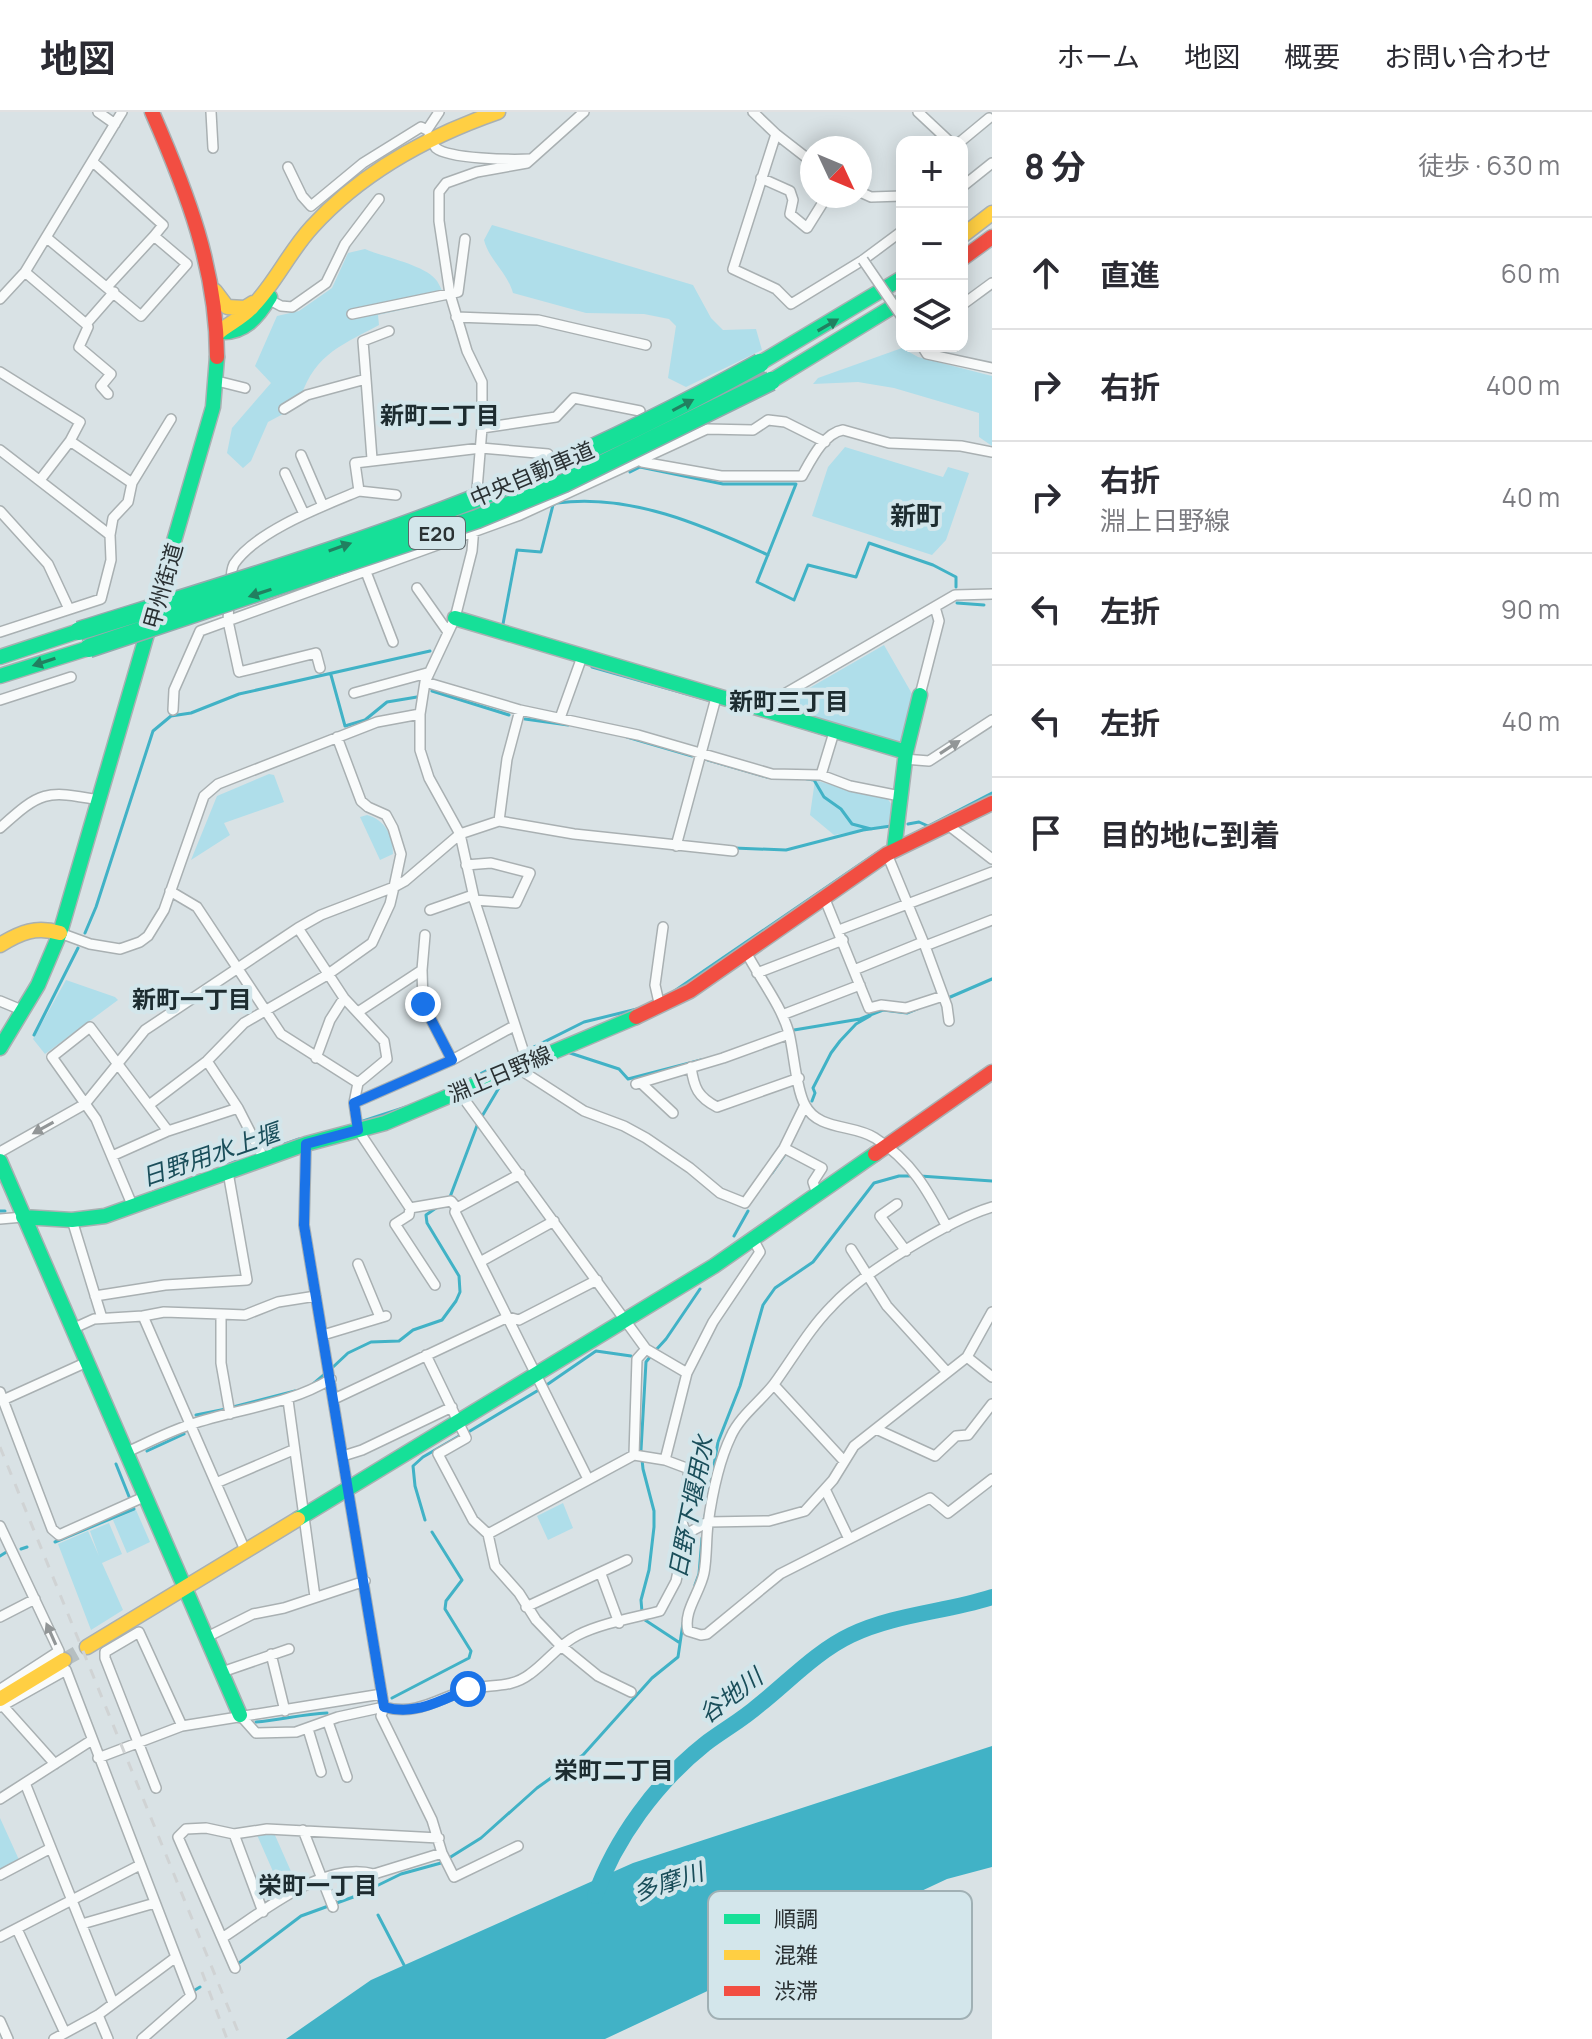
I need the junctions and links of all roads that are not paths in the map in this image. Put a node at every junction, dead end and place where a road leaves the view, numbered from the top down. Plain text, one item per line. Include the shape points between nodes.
1 (98, 112) edge
2 (122, 112) edge
3 (152, 112) edge
4 (211, 112) edge
5 (439, 112) edge
6 (498, 112) edge
7 (584, 112) edge
8 (753, 112) edge
9 (918, 112) edge
10 (989, 117) edge
11 (115, 124) junction
12 (429, 134) junction
13 (776, 134) junction
14 (944, 136) edge
15 (967, 136) edge
16 (213, 148) dead end
17 (800, 153) edge
18 (534, 159) junction
19 (93, 162) junction
20 (992, 163) edge
21 (288, 167) dead end
22 (761, 178) junction
23 (968, 180) edge
24 (896, 196) edge
25 (872, 197) edge
26 (379, 199) dead end
27 (820, 208) edge
28 (992, 213) edge
29 (968, 231) edge
30 (896, 235) edge
31 (154, 236) junction
32 (992, 237) edge
33 (47, 238) junction
34 (465, 239) dead end
35 (968, 255) edge
36 (863, 260) junction
37 (25, 272) junction
38 (899, 280) edge
39 (992, 283) edge
40 (110, 290) junction
41 (215, 291) junction
42 (450, 294) junction
43 (265, 297) junction
44 (0, 299) edge
45 (968, 301) edge
46 (896, 305) edge
47 (896, 308) edge
48 (352, 314) dead end
49 (456, 317) junction
50 (86, 324) junction
51 (389, 331) dead end
52 (219, 332) junction
53 (646, 345) dead end
54 (926, 352) edge
55 (992, 368) edge
56 (0, 372) edge
57 (366, 379) junction
58 (217, 381) junction
59 (245, 388) dead end
60 (108, 394) dead end
61 (284, 409) dead end
62 (640, 411) dead end
63 (171, 419) dead end
64 (482, 428) junction
65 (70, 441) junction
66 (825, 442) junction
67 (481, 448) junction
68 (0, 450) edge
69 (992, 452) edge
70 (548, 454) dead end
71 (301, 455) dead end
72 (372, 459) junction
73 (640, 462) junction
74 (285, 473) dead end
75 (40, 480) junction
76 (132, 483) junction
77 (359, 491) junction
78 (396, 495) dead end
79 (323, 506) junction
80 (304, 514) junction
81 (1, 515) edge
82 (473, 531) junction
83 (110, 535) junction
84 (366, 572) junction
85 (417, 588) dead end
86 (991, 598) edge
87 (935, 607) junction
88 (69, 609) junction
89 (228, 621) junction
90 (452, 625) junction
91 (0, 632) edge
92 (393, 642) dead end
93 (583, 654) junction
94 (0, 657) edge
95 (320, 668) dead end
96 (0, 676) edge
97 (71, 677) dead end
98 (426, 678) junction
99 (354, 693) dead end
100 (717, 694) junction
101 (920, 695) joint
102 (0, 700) edge
103 (762, 707) junction
104 (173, 710) dead end
105 (520, 710) junction
106 (420, 714) junction
107 (560, 718) junction
108 (992, 720) edge
109 (835, 729) junction
110 (337, 737) junction
111 (702, 753) junction
112 (905, 756) junction
113 (821, 775) junction
114 (900, 796) junction
115 (99, 800) junction
116 (992, 803) edge
117 (499, 821) junction
118 (948, 825) junction
119 (0, 828) edge
120 (460, 834) junction
121 (676, 846) junction
122 (733, 851) dead end
123 (890, 852) junction
124 (992, 859) edge
125 (466, 865) junction
126 (992, 872) edge
127 (394, 887) junction
128 (170, 891) junction
129 (824, 897) junction
130 (474, 898) junction
131 (907, 904) junction
132 (430, 910) dead end
133 (992, 920) edge
134 (663, 927) dead end
135 (298, 928) junction
136 (60, 933) junction
137 (425, 935) dead end
138 (841, 935) junction
139 (924, 944) junction
140 (0, 945) edge
141 (746, 952) junction
142 (238, 967) junction
143 (422, 970) junction
144 (854, 970) junction
145 (757, 973) junction
146 (327, 975) junction
147 (860, 985) junction
148 (943, 996) junction
149 (344, 998) junction
150 (0, 1001) edge
151 (660, 1007) junction
152 (24, 1011) junction
153 (267, 1011) junction
154 (358, 1012) junction
155 (782, 1015) junction
156 (949, 1021) dead end
157 (514, 1026) junction
158 (789, 1034) junction
159 (0, 1048) edge
160 (316, 1058) junction
161 (522, 1058) junction
162 (452, 1060) junction
163 (207, 1061) junction
164 (118, 1065) junction
165 (691, 1067) junction
166 (992, 1072) edge
167 (799, 1078) junction
168 (358, 1083) junction
169 (459, 1092) junction
170 (354, 1103) junction
171 (85, 1104) junction
172 (149, 1105) junction
173 (805, 1105) junction
174 (238, 1108) junction
175 (673, 1113) dead end
176 (357, 1126) junction
177 (168, 1131) junction
178 (306, 1144) junction
179 (887, 1145) junction
180 (784, 1148) junction
181 (0, 1152) edge
182 (261, 1154) junction
183 (112, 1156) junction
184 (0, 1161) edge
185 (228, 1172) junction
186 (520, 1174) junction
187 (817, 1194) junction
188 (451, 1204) junction
189 (897, 1204) dead end
190 (133, 1207) junction
191 (992, 1207) edge
192 (410, 1208) junction
193 (23, 1217) junction
194 (0, 1219) edge
195 (72, 1220) junction
196 (554, 1221) junction
197 (947, 1227) junction
198 (753, 1239) junction
199 (851, 1249) dead end
200 (906, 1251) junction
201 (480, 1262) junction
202 (358, 1264) dead end
203 (867, 1275) junction
204 (597, 1280) junction
205 (435, 1285) dead end
206 (95, 1296) junction
207 (316, 1296) junction
208 (992, 1312) edge
209 (221, 1314) junction
210 (143, 1316) junction
211 (508, 1317) junction
212 (102, 1318) junction
213 (627, 1320) junction
214 (72, 1329) junction
215 (323, 1335) junction
216 (646, 1349) junction
217 (426, 1355) junction
218 (967, 1357) junction
219 (87, 1362) junction
220 (536, 1372) junction
221 (947, 1372) junction
222 (330, 1373) junction
223 (687, 1373) junction
224 (992, 1377) edge
225 (774, 1385) junction
226 (2, 1396) edge
227 (334, 1399) junction
228 (288, 1400) junction
229 (992, 1404) edge
230 (229, 1410) junction
231 (455, 1414) junction
232 (189, 1425) junction
233 (876, 1429) junction
234 (293, 1450) junction
235 (127, 1452) junction
236 (343, 1456) junction
237 (640, 1456) junction
238 (665, 1460) junction
239 (844, 1461) junction
240 (588, 1479) junction
241 (992, 1479) edge
242 (216, 1483) junction
243 (349, 1486) junction
244 (825, 1489) junction
245 (136, 1500) junction
246 (304, 1514) junction
247 (708, 1522) junction
248 (0, 1526) edge
249 (688, 1533) junction
250 (488, 1534) junction
251 (849, 1539) junction
252 (245, 1550) junction
253 (627, 1560) dead end
254 (601, 1574) junction
255 (365, 1581) junction
256 (183, 1587) junction
257 (315, 1597) junction
258 (35, 1599) junction
259 (526, 1607) junction
260 (0, 1617) edge
261 (619, 1623) junction
262 (207, 1637) junction
263 (560, 1645) junction
264 (87, 1647) tunnel mouth
265 (289, 1649) dead end
266 (271, 1654) junction
267 (64, 1660) tunnel mouth
268 (222, 1672) junction
269 (631, 1692) dead end
270 (382, 1694) junction
271 (2, 1702) edge
272 (384, 1707) junction
273 (285, 1711) junction
274 (240, 1715) junction
275 (328, 1722) junction
276 (182, 1726) junction
277 (308, 1729) junction
278 (92, 1740) junction
279 (139, 1741) junction
280 (98, 1758) junction
281 (55, 1764) junction
282 (321, 1772) dead end
283 (347, 1777) dead end
284 (25, 1783) junction
285 (156, 1788) dead end
286 (0, 1799) edge
287 (303, 1830) junction
288 (234, 1834) junction
289 (439, 1838) junction
290 (518, 1846) dead end
291 (51, 1848) junction
292 (445, 1858) junction
293 (140, 1865) junction
294 (0, 1875) edge
295 (322, 1877) junction
296 (72, 1900) junction
297 (155, 1903) junction
298 (332, 1904) dead end
299 (263, 1912) junction
300 (82, 1924) junction
301 (17, 1929) junction
302 (0, 1937) edge
303 (222, 1938) junction
304 (176, 1957) junction
305 (235, 1968) dead end
306 (113, 2003) junction
307 (98, 2015) junction
308 (0, 2021) edge
309 (65, 2033) junction
310 (8, 2039) edge
311 (54, 2039) edge
312 (108, 2039) edge
313 (142, 2039) edge

1 - 11 street
2 - 11 street
3 - 41 main road, 甲州街道 via 198,220
4 - 16 street
5 - 12 street
6 - 12 main road
7 - 18 street
8 - 13 street
9 - 14 street
10 - 15 street
11 - 19 street
12 - 18 street via 443,151
12 - 21 street via 421,127 382,150 311,206
12 - 43 main road via 348,191 320,218
13 - 17 street
13 - 22 street
18 - 42 street via 466,175 439,192
19 - 31 street via 163,225
19 - 33 street
20 - 23 street
22 - 27 street via 790,191 790,214 807,228
22 - 36 street via 733,269 776,289 791,304
24 - 25 street
26 - 43 street via 345,244 326,283 292,307
28 - 29 main road
30 - 36 street
31 - 40 street
31 - 40 street via 187,264 141,316
32 - 35 main road
33 - 37 street
33 - 40 street
34 - 42 street via 458,292
36 - 47 street, bridge
37 - 44 street
37 - 50 street
94 -> 38 main road, 中央自動車道 / E20, bridge via 464,502 597,447 760,363
39 - 45 street
40 - 50 street
41 - 43 main road via 227,307 236,309
41 - 52 main road, 甲州街道
42 - 48 street
42 - 49 street
43 - 52 main road
46 -> 96 main road, 中央自動車道 / E20, bridge via 771,381 564,483 477,519
49 - 53 street via 538,320
49 - 64 street via 482,382
50 - 60 street via 79,347 111,374 101,386
51 - 57 street via 363,341
52 - 58 main road, 甲州街道
54 - 55 street
56 - 65 street via 80,422
57 - 61 street via 307,395
57 - 72 street
58 - 59 street
58 - 115 main road, 甲州街道 via 205,441
62 - 64 street via 574,398 556,417
63 - 76 street
64 - 67 street
65 - 75 street
65 - 76 street
66 - 69 street via 843,430 889,443
66 - 73 street via 785,422 768,420 753,430 707,429
66 - 73 street via 796,477 721,476
67 - 70 street
67 - 72 street
67 - 82 street
68 - 75 street
71 - 79 street
72 - 77 street via 355,463
73 - 82 street
74 - 80 street
75 - 83 street
76 - 83 street
77 - 78 street
77 - 79 street
79 - 80 street
80 - 89 street via 235,562
81 - 88 street via 48,564
82 - 84 street
82 - 90 street
83 - 88 street via 111,560 101,599
84 - 89 street
84 - 92 street
85 - 90 street
86 - 87 street via 955,595
87 - 101 street via 939,621
87 - 103 street
88 - 91 street
89 - 95 street via 239,672 316,653
89 - 104 street via 200,631 174,690
90 - 93 main road
90 - 98 street
93 - 100 main road
93 - 107 street
97 - 102 street
98 - 99 street
98 - 105 street
98 - 106 street
100 - 103 main road
100 - 111 street
101 - 112 main road
103 - 109 main road
105 - 107 street
105 - 117 street
106 - 110 street
106 - 120 street via 422,758
107 - 111 street
112 -> 108 street via 929,761
109 - 112 main road
109 - 113 street
110 - 127 street via 361,801 386,815 393,828 401,854
110 - 128 street via 218,784 204,796
111 - 113 street via 772,774
111 - 121 street
112 - 114 main road
113 - 114 street
114 - 123 main road
115 - 119 street via 56,793 37,797
115 - 136 main road, 甲州街道
116 - 118 main road, 淵上日野線
117 - 120 street
117 - 121 street
118 - 123 main road, 淵上日野線
118 - 124 street
120 - 125 street
120 - 127 street
121 - 122 street
123 - 129 main road, 淵上日野線
123 - 131 street
125 - 130 street
125 - 130 street via 491,863 530,873 516,903
126 - 131 street
127 - 135 street
127 - 146 street via 372,943
128 - 136 street via 157,924 131,946 109,948
128 - 142 street via 197,907
129 - 138 street
129 - 141 main road, 淵上日野線
130 - 132 street
130 - 157 street
131 - 138 street
131 - 139 street
133 - 139 street
134 - 151 street via 655,985
135 - 142 street
135 - 146 street
136 - 140 main road via 35,927
136 - 152 main road, 甲州街道
137 - 143 street
138 - 144 street
138 - 145 street
139 - 144 street
139 - 148 street
141 - 145 street
141 - 151 main road, 淵上日野線
142 - 153 street
142 - 164 street via 145,1030
143 - 154 street
143 - 162 street via 423,1004
144 - 147 street
145 - 155 street
146 - 149 street
146 - 153 street
147 - 148 street via 869,1008 906,1008
147 - 155 street
148 - 156 street
149 - 154 street
149 - 160 street
150 - 152 street
151 - 161 main road, 淵上日野線
152 - 159 main road, 甲州街道
153 - 160 street via 281,1034
153 - 163 street via 244,1023
154 - 168 street via 384,1041 387,1059
155 - 158 street
157 - 161 street
157 - 162 street
158 - 165 street
158 - 167 street
160 - 168 street
161 - 169 main road, 淵上日野線
161 - 180 street via 584,1111 646,1138 720,1193 745,1203
162 - 170 street
163 - 172 street
163 - 174 street
164 - 171 street
164 - 171 street via 90,1027 52,1057
164 - 172 street
165 - 167 street via 694,1087 717,1107
165 - 175 street via 638,1083
166 - 179 main road
167 - 173 street
168 - 170 street
169 - 176 main road, 淵上日野線 via 385,1123
169 - 186 street
170 - 176 street
171 -> 181 street
171 - 183 street
172 - 177 street
173 - 179 street via 819,1120 855,1128
173 - 180 street
174 - 177 street
174 - 182 street
176 - 178 main road, 淵上日野線
176 - 192 street
177 - 183 street
178 - 182 main road, 淵上日野線
178 - 207 street via 304,1225
179 - 187 main road
179 - 197 street via 922,1181
180 - 187 street via 822,1168 813,1182
182 - 185 main road, 淵上日野線
183 - 190 street
184 - 193 main road
185 - 190 main road, 淵上日野線
185 - 206 street via 247,1280
186 - 188 street
186 - 196 street
187 - 198 main road
188 - 192 street
188 - 201 street
189 - 200 street via 880,1216
190 - 195 main road, 淵上日野線
191 - 197 street
192 - 205 street via 409,1215 395,1224
193 - 194 street
193 - 195 main road, 淵上日野線
193 - 214 main road
195 - 206 street
196 - 201 street
196 - 204 street
197 - 200 street
198 - 213 main road
198 - 223 street via 760,1252 713,1322
199 - 203 street
200 - 203 street
201 - 211 street
202 - 215 street via 383,1316
203 - 221 street via 887,1306
203 - 225 street via 832,1305
204 - 211 street via 519,1320
204 - 213 street
206 - 212 street
207 - 209 street via 278,1302 245,1315
207 - 215 street
208 - 218 street
209 - 210 street
209 - 230 street via 221,1363
210 - 212 street
210 - 232 street
211 - 217 street
211 - 220 street
212 - 214 street
213 - 216 street
213 - 220 main road
214 - 219 main road
215 - 222 street
216 - 223 street
216 - 237 street via 637,1359
217 - 227 street
217 - 231 street
218 - 221 street
218 - 224 street
219 - 226 street
219 - 235 main road
220 - 231 main road
220 - 240 street
221 - 233 street
222 - 227 street
222 - 228 street via 309,1392
223 - 238 street
225 - 239 street
225 - 247 street via 732,1432 719,1465
226 - 245 street via 52,1529 59,1535
227 - 236 street
228 - 230 street
228 - 234 street
229 - 233 street via 968,1435 956,1436 935,1456
230 - 232 street
231 - 236 street
231 - 243 main road
231 - 250 street via 466,1438 438,1454 473,1520
232 - 235 street
232 - 242 street
233 - 239 street
234 - 242 street
234 - 246 street
235 - 245 main road
236 - 243 street
237 - 238 street
237 - 240 street
238 - 249 street via 689,1469 682,1522
239 - 244 street
240 - 250 street
241 - 251 street via 948,1513 930,1498
242 - 252 street
243 - 246 main road
243 - 255 street
244 - 247 street via 805,1511 769,1521
244 - 251 street
245 - 256 main road
246 - 252 main road
246 - 257 street
247 - 249 street
247 - 251 street via 704,1573 686,1622 688,1631 701,1635 780,1574
248 - 258 street
249 - 261 street via 676,1581 660,1611
250 - 259 street via 495,1566
252 - 256 main road
253 - 254 street
254 - 259 street
254 - 261 street
255 - 257 street
255 - 270 street
256 - 262 main road
256 - 264 main road
257 - 262 street via 253,1614
258 - 260 street
271 -> 258 street via 2,1688 59,1651
259 - 263 street
261 - 263 street
262 - 268 main road
263 - 269 street via 598,1676
263 - 272 street via 529,1675 501,1687 468,1689 425,1708
265 - 266 street
266 - 268 street
266 - 273 street
267 - 271 main road
268 - 274 main road
270 - 272 street
270 - 273 street
271 - 278 street via 66,1670
271 - 281 street
272 - 275 street
272 - 289 street via 386,1729
273 - 274 street
274 - 276 street
274 - 277 street via 256,1733
275 - 277 street
275 - 283 street
276 - 279 street
276 - 279 street via 139,1632 105,1652
277 - 282 street
278 - 280 street
278 - 281 street
279 - 280 street
279 - 285 street
280 - 293 street
281 - 284 street
284 - 286 street
284 - 291 street
287 - 288 street
287 - 289 street
287 - 295 street
288 - 299 street
288 - 303 street via 186,1829 178,1837
289 - 292 street
290 - 292 street via 454,1877
291 - 294 street
291 - 296 street
292 - 295 street via 374,1874
293 - 296 street
293 - 297 street
295 - 298 street
295 - 299 street
296 - 300 street
296 - 301 street
297 - 300 street
297 - 304 street
299 - 303 street
300 - 306 street
301 - 302 street
301 - 309 street
303 - 305 street
304 - 306 street
304 - 313 street via 191,1996
306 - 307 street
307 - 309 street
307 - 312 street
308 - 310 street
309 - 311 street

